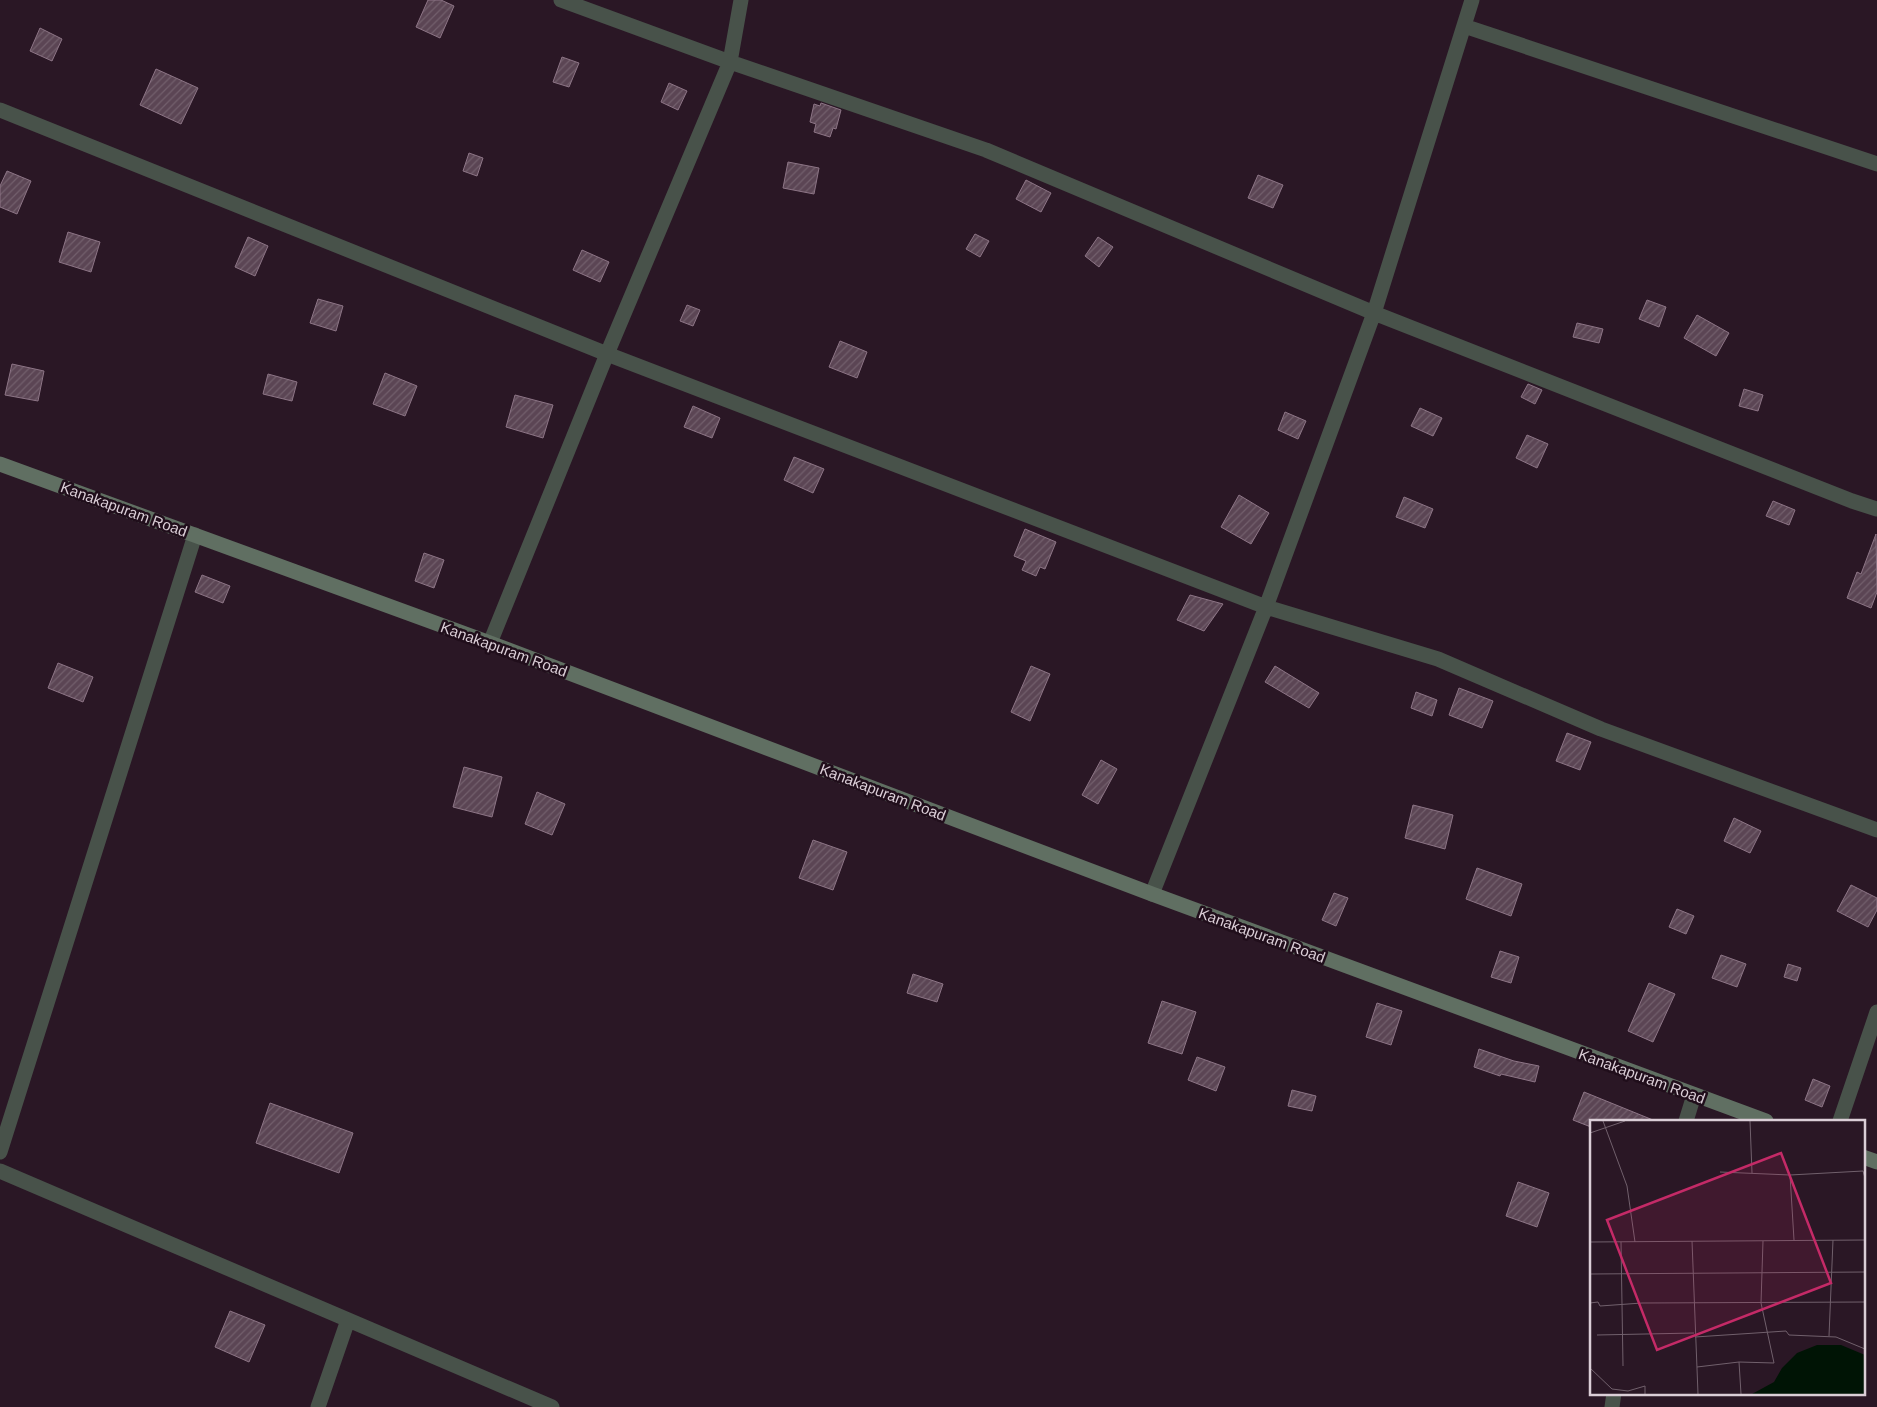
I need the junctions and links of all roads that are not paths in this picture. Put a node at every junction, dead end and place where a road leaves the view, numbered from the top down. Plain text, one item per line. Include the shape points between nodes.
1 (561, 0) edge
2 (741, 0) edge
3 (1472, 0) edge
4 (1464, 26) junction
5 (730, 62) junction
6 (0, 110) edge
7 (1877, 164) edge
8 (1374, 313) junction
9 (607, 354) junction
10 (0, 464) edge
11 (1877, 509) edge
12 (195, 535) junction
13 (1266, 607) junction
14 (490, 643) junction
15 (1877, 830) edge
16 (1152, 894) junction
17 (1877, 1012) edge
18 (1694, 1095) junction
19 (1686, 1120) edge
20 (1763, 1120) edge
21 (1840, 1120) edge
22 (0, 1152) edge
23 (1864, 1157) edge
24 (1877, 1162) edge
25 (0, 1172) edge
26 (348, 1320) junction
27 (1614, 1394) edge
28 (318, 1407) edge
29 (552, 1407) edge
30 (1612, 1407) edge

1 - 5 street
2 - 5 street
3 - 4 street
4 - 7 street
4 - 8 street
5 - 8 street via 986,150
5 - 9 street
6 - 9 street
8 - 11 street
8 - 13 street
9 - 13 street
9 - 14 street
10 - 12 street, Kanakapuram Road
12 - 14 street, Kanakapuram Road
12 - 22 street
13 - 15 street via 1438,659 1601,728
13 - 16 street
14 - 16 street, Kanakapuram Road
16 - 18 street, Kanakapuram Road
17 - 21 street
18 - 19 street
18 - 20 street, Kanakapuram Road
23 - 24 street
25 - 26 street
26 - 28 street
26 - 29 street
27 - 30 street

